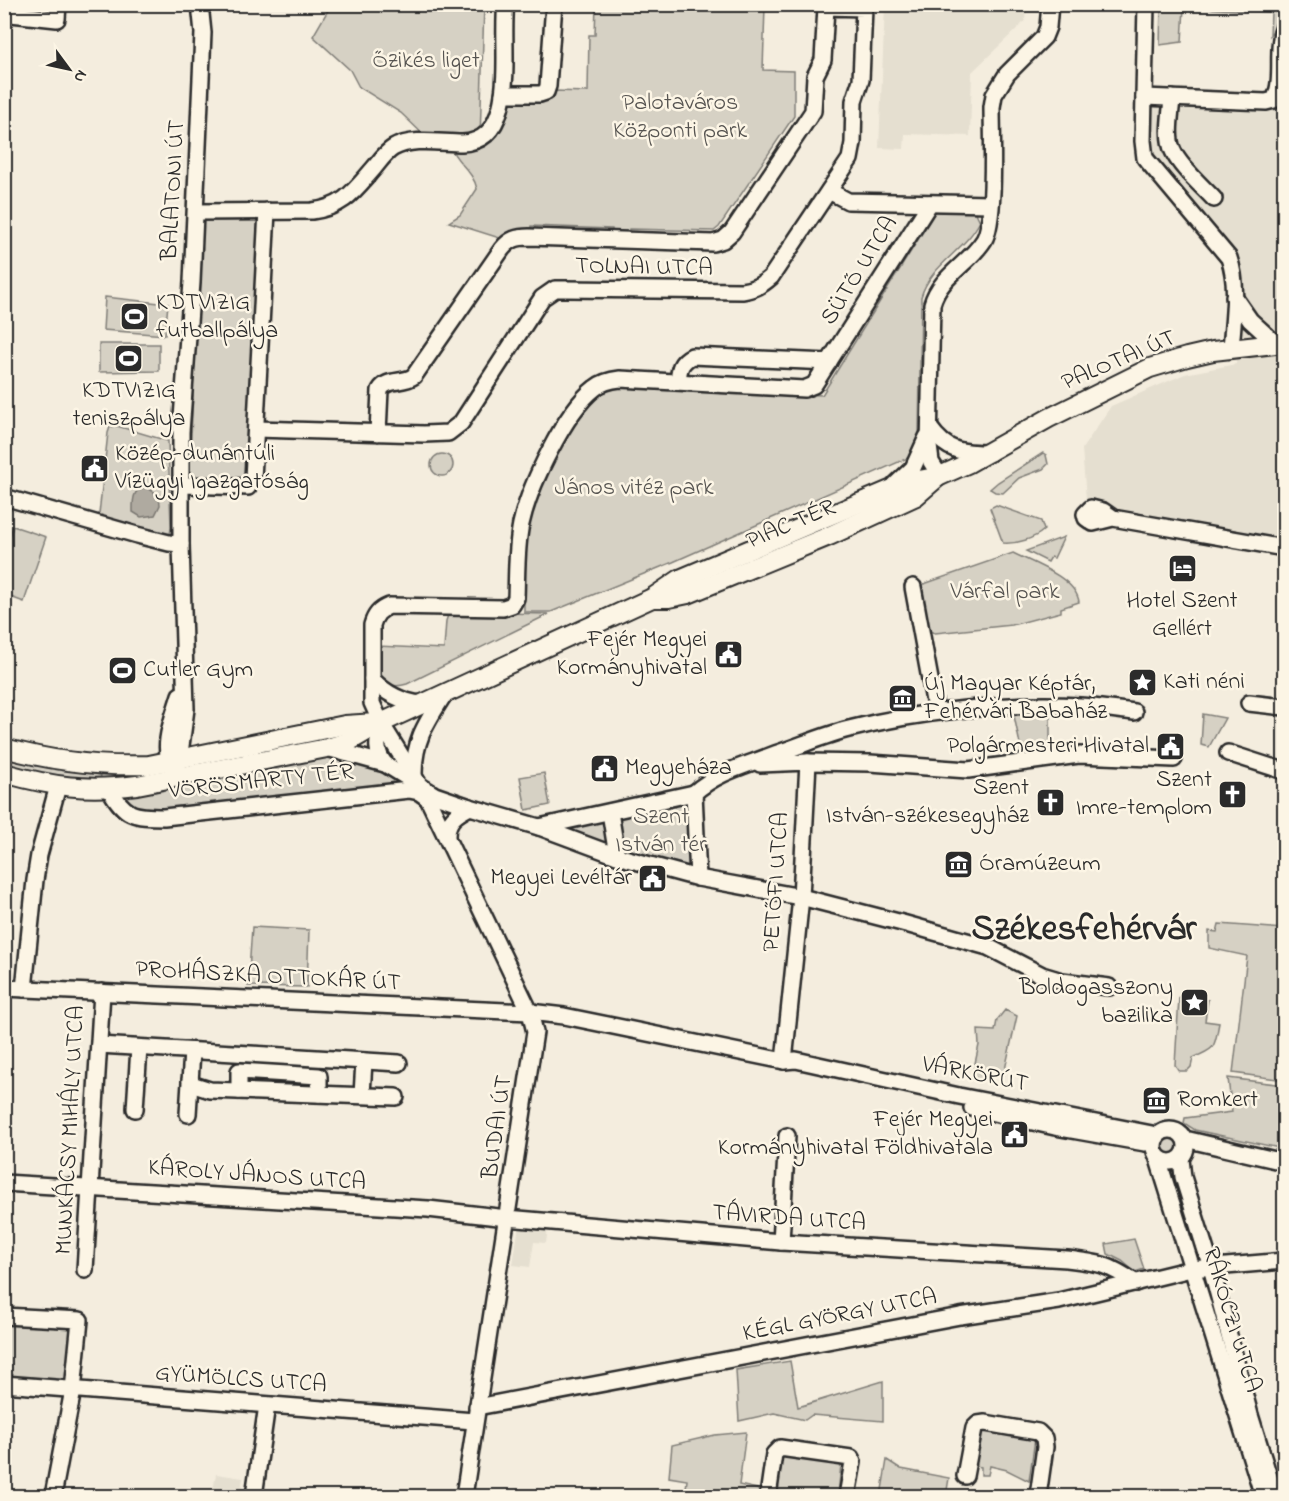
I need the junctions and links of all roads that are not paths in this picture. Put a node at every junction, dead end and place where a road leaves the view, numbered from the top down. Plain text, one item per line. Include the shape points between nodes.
1 (58, 4) edge
2 (200, 4) edge
3 (506, 4) edge
4 (554, 4) edge
5 (1050, 4) edge
6 (1146, 4) edge
7 (11, 15) dead end
8 (1284, 27) edge
9 (503, 94) junction
10 (1144, 98) junction
11 (1172, 98) junction
12 (829, 191) junction
13 (1214, 199) dead end
14 (930, 203) junction
15 (990, 204) junction
16 (274, 211) junction
17 (196, 212) junction
18 (1234, 297) junction
19 (1280, 343) edge
20 (1231, 349) junction
21 (829, 362) junction
22 (678, 382) junction
23 (930, 428) junction
24 (256, 429) junction
25 (378, 433) junction
26 (1015, 438) joint
27 (990, 453) junction
28 (940, 476) junction
29 (182, 485) junction
30 (887, 491) junction
31 (4, 497) edge
32 (1113, 518) dead end
33 (181, 544) junction
34 (1284, 548) edge
35 (913, 586) dead end
36 (652, 598) junction
37 (372, 679) junction
38 (446, 693) junction
39 (1249, 703) dead end
40 (422, 704) junction
41 (1284, 707) edge
42 (936, 712) junction
43 (1134, 712) dead end
44 (381, 723) junction
45 (4, 748) edge
46 (327, 748) junction
47 (1228, 753) dead end
48 (1174, 759) dead end
49 (808, 762) junction
50 (751, 763) junction
51 (386, 764) junction
52 (175, 766) junction
53 (1284, 771) edge
54 (4, 773) edge
55 (58, 786) junction
56 (421, 786) junction
57 (110, 788) junction
58 (694, 794) junction
59 (470, 807) junction
60 (610, 812) junction
61 (539, 827) junction
62 (447, 836) junction
63 (617, 856) junction
64 (698, 878) junction
65 (801, 897) junction
66 (1109, 987) dead end
67 (4, 988) edge
68 (24, 989) junction
69 (102, 992) junction
70 (530, 1012) junction
71 (99, 1045) junction
72 (139, 1048) junction
73 (192, 1051) junction
74 (364, 1061) junction
75 (784, 1061) junction
76 (399, 1063) dead end
77 (190, 1080) junction
78 (362, 1095) junction
79 (396, 1097) dead end
80 (135, 1109) dead end
81 (188, 1114) dead end
82 (787, 1136) dead end
83 (1156, 1145) junction
84 (1184, 1149) junction
85 (1284, 1162) edge
86 (1284, 1168) edge
87 (4, 1182) edge
88 (90, 1188) junction
89 (507, 1218) junction
90 (780, 1242) junction
91 (1284, 1261) edge
92 (1211, 1267) junction
93 (1191, 1269) junction
94 (85, 1270) dead end
95 (1136, 1283) junction
96 (4, 1316) edge
97 (4, 1384) edge
98 (73, 1390) junction
99 (267, 1405) junction
100 (476, 1414) junction
101 (965, 1476) dead end
102 (53, 1497) edge
103 (254, 1497) edge
104 (464, 1497) edge
105 (768, 1497) edge
106 (847, 1497) edge
107 (1038, 1497) edge
108 (1263, 1497) edge
109 (1275, 1497) edge

1 - 7 street via 57,19
2 - 17 street, BALATONI ÚT via 203,33
3 - 9 street
4 - 9 street via 546,92
5 - 15 street via 1044,37 1007,74 994,95
6 - 10 street
8 - 11 street via 1274,100
9 - 16 street via 497,120 480,139 395,147 345,201 327,209
10 - 11 street
10 - 18 street via 1145,158 1225,251 1232,266
11 - 13 street via 1172,150
12 - 14 street, SÜTŐ UTCA via 848,201
12 - 25 street, TOLNAI UTCA via 771,277 753,289 555,289 542,298 455,429 438,434
12 - 25 street, TOLNAI UTCA via 851,153 854,101 861,80 864,8 826,7 823,60 815,76 810,117 723,240 713,243 517,237 509,241 414,376 383,385
14 - 15 street, SÜTŐ UTCA
14 - 21 street, SÜTŐ UTCA
15 - 23 street via 984,240 946,279 932,304
16 - 17 street
16 - 24 street
17 - 29 street, BALATONI ÚT via 181,432
18 - 19 street via 1250,320
18 - 20 street
19 - 20 main road, PALOTAI ÚT
20 - 26 main road, PALOTAI ÚT via 1150,368
21 - 22 street, SÜTŐ UTCA via 814,385 804,389
21 - 22 street, SÜTŐ UTCA via 692,356 679,367
22 - 37 street, SÜTŐ UTCA via 620,379 597,386 587,394 557,438 526,509 513,604 503,608 399,605 381,609 372,625
23 - 27 street via 942,443 954,449
23 - 28 street via 931,462
23 - 30 street via 913,468
24 - 25 street, TOLNAI UTCA
24 - 29 street via 253,479 248,487
26 - 27 main road, PIAC TÉR
27 - 28 main road, PIAC TÉR
28 - 30 main road, PIAC TÉR
28 - 36 main road, PIAC TÉR via 916,496 829,536 688,594
29 - 33 street, BALATONI ÚT
30 - 36 main road, PIAC TÉR via 680,579
31 - 33 street
32 - 34 street
33 - 52 street, BALATONI ÚT via 186,709
35 - 42 street
36 - 38 main road, PIAC TÉR
37 - 40 street via 386,693
37 - 44 street, SÜTŐ UTCA via 372,703
38 - 40 main road, PIAC TÉR
38 - 56 street via 420,735 415,755
39 - 41 street
40 - 44 main road, PIAC TÉR
42 - 43 street via 1036,705
42 - 50 street via 849,729
44 - 46 main road, VÖRÖSMARTY TÉR via 350,741
44 - 51 street via 377,748
44 - 52 main road, VÖRÖSMARTY TÉR via 345,725
44 - 56 street, BUDAI ÚT
45 - 52 main road via 53,760
46 - 51 street
46 - 52 main road, VÖRÖSMARTY TÉR via 261,759
47 - 53 street
48 - 49 street via 1079,755 968,770
49 - 50 street
49 - 65 street, PETŐFI UTCA
50 - 58 street via 724,772
51 - 56 street
52 - 57 main road
54 - 55 main road
55 - 57 main road
55 - 68 street via 39,855
56 - 57 street, VÖRÖSMARTY TÉR via 419,792 164,817 130,813 119,806
56 - 59 street
56 - 62 street, BUDAI ÚT
58 - 60 street
58 - 64 street
59 - 61 street
59 - 62 street via 452,818
60 - 61 street
60 - 63 street
61 - 63 street
62 - 70 street, BUDAI ÚT
63 - 64 street
64 - 65 street
65 - 66 street via 991,945 1042,975 1062,981
65 - 75 street, PETŐFI UTCA
67 - 68 street, PROHÁSZKA OTTOKÁR ÚT
68 - 69 street, PROHÁSZKA OTTOKÁR ÚT
69 - 70 street, PROHÁSZKA OTTOKÁR ÚT
69 - 71 street, MUNKÁCSY MIHÁLY UTCA
70 - 75 street, VÁRKÖRÚT
70 - 89 street, BUDAI ÚT via 535,1032
71 - 72 street
71 - 88 street, MUNKÁCSY MIHÁLY UTCA
72 - 73 street
72 - 80 street
73 - 74 street
73 - 77 street
74 - 76 street
74 - 78 street
75 - 83 street, VÁRKÖRÚT via 796,1060 959,1096
77 - 78 street via 201,1089 239,1091 240,1071 319,1076 319,1094
77 - 81 street
78 - 79 street
82 - 90 street
83 - 84 street, VÁRKÖRÚT via 1161,1160 1171,1162
83 - 84 street, VÁRKÖRÚT via 1167,1130 1172,1130 1178,1131
83 - 93 street, RÁKÓCZI UTCA
84 - 85 street, VÁRKÖRÚT
84 - 86 street, VÁRKÖRÚT
84 - 92 street, RÁKÓCZI UTCA via 1182,1177
87 - 88 street, KÁROLY JÁNOS UTCA
88 - 89 street, KÁROLY JÁNOS UTCA via 428,1209
88 - 94 street, MUNKÁCSY MIHÁLY UTCA
89 - 90 street, TÁVIRDA UTCA
89 - 100 street, BUDAI ÚT
90 - 95 street, TÁVIRDA UTCA via 1067,1259 1100,1263
91 - 92 street, KÉGL GYÖRGY UTCA
92 - 93 street, KÉGL GYÖRGY UTCA
92 - 109 street, RÁKÓCZI UTCA
93 - 95 street, KÉGL GYÖRGY UTCA
93 - 108 street, RÁKÓCZI UTCA
95 - 100 street, KÉGL GYÖRGY UTCA
96 - 98 street via 80,1320
97 - 98 street, GYÜMÖLCS UTCA
98 - 99 street, GYÜMÖLCS UTCA
98 - 102 street
99 - 100 street, GYÜMÖLCS UTCA
99 - 103 street
100 - 104 street, BUDAI ÚT
101 - 107 street via 978,1424 1038,1432 1045,1447
105 - 106 street via 774,1454 780,1448 852,1458

